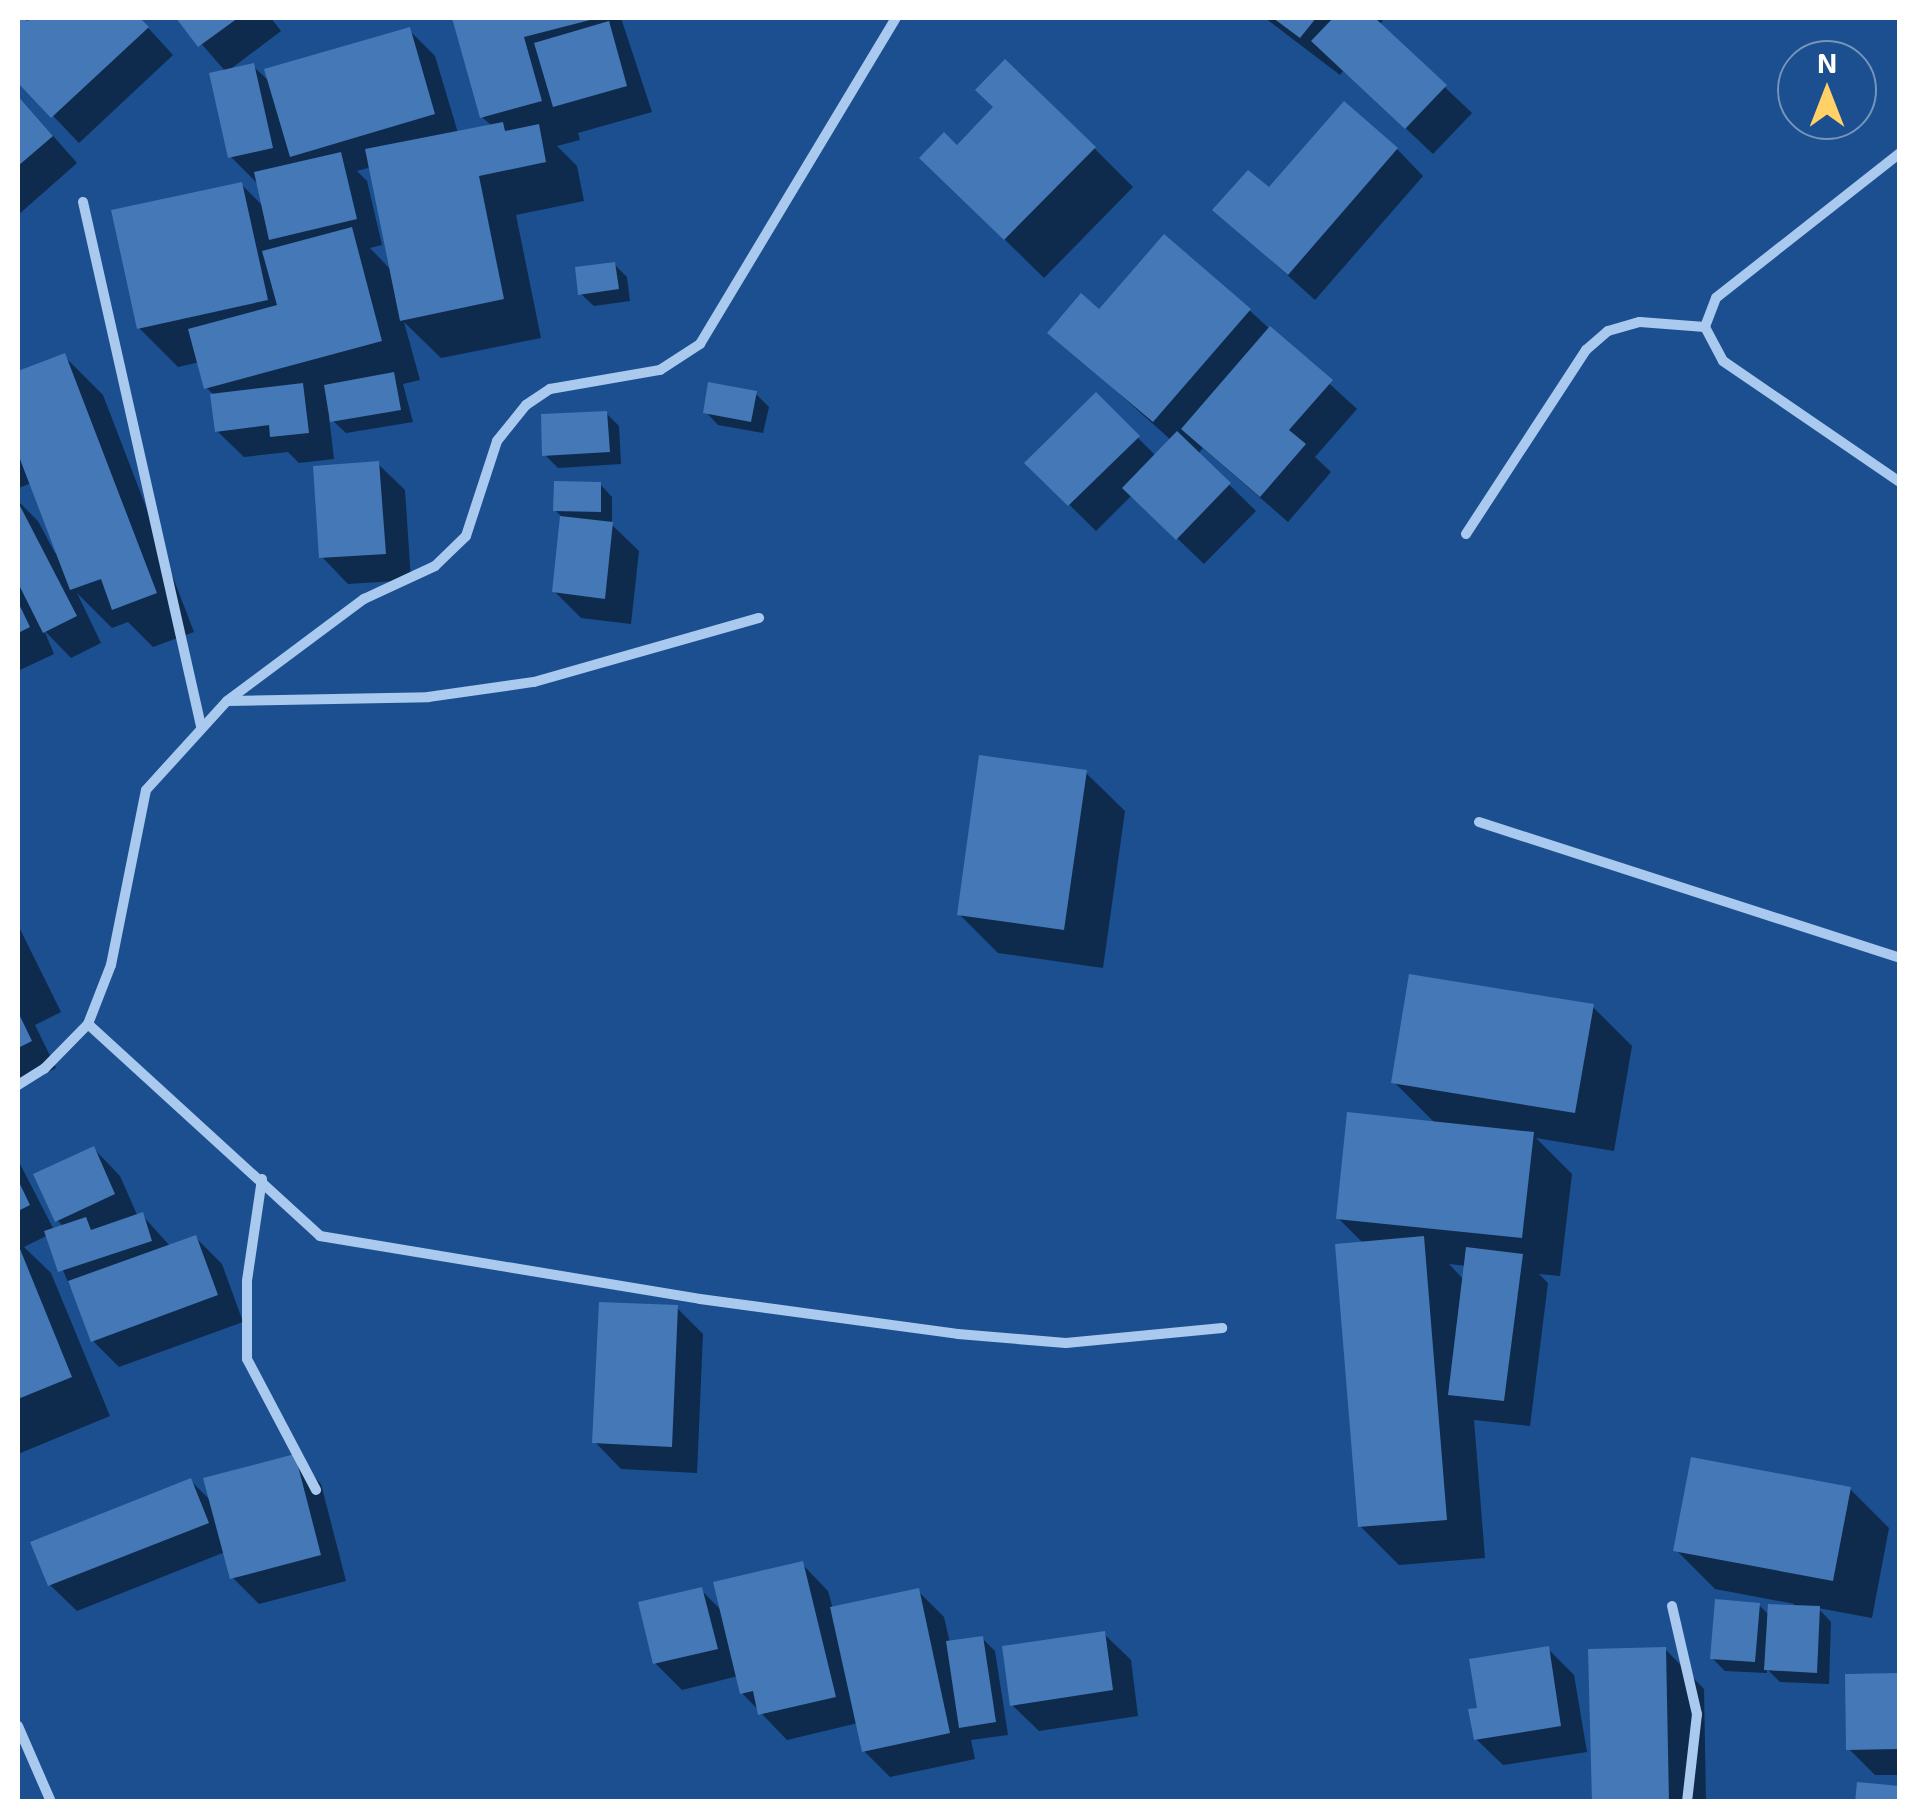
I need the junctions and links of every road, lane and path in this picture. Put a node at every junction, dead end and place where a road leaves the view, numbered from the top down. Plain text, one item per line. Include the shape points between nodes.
1 (896, 18) edge
2 (1900, 153) edge
3 (83, 202) dead end
4 (1705, 327) junction
5 (1900, 482) edge
6 (1466, 534) dead end
7 (759, 618) dead end
8 (227, 701) junction
9 (201, 726) junction
10 (1480, 822) dead end
11 (1900, 958) edge
12 (88, 1024) junction
13 (18, 1085) edge
14 (262, 1179) junction
15 (1222, 1328) dead end
16 (316, 1490) dead end
17 (1672, 1606) dead end
18 (18, 1726) edge
19 (51, 1802) edge
20 (1687, 1802) edge

1 - 8 street via 700,344 660,370 550,389 526,405 497,441 466,536 436,566 364,598
2 - 4 street via 1716,298
3 - 9 street
4 - 5 street via 1723,361
4 - 6 street via 1640,322 1608,331 1586,350
7 - 8 street via 534,682 428,697
8 - 9 street
9 - 12 street via 146,790 111,965
10 - 11 street
12 - 13 street via 44,1069
12 - 14 street
14 - 15 street via 320,1236 700,1299 1066,1343
14 - 16 street via 247,1282 247,1359
17 - 20 street via 1697,1714
18 - 19 street

